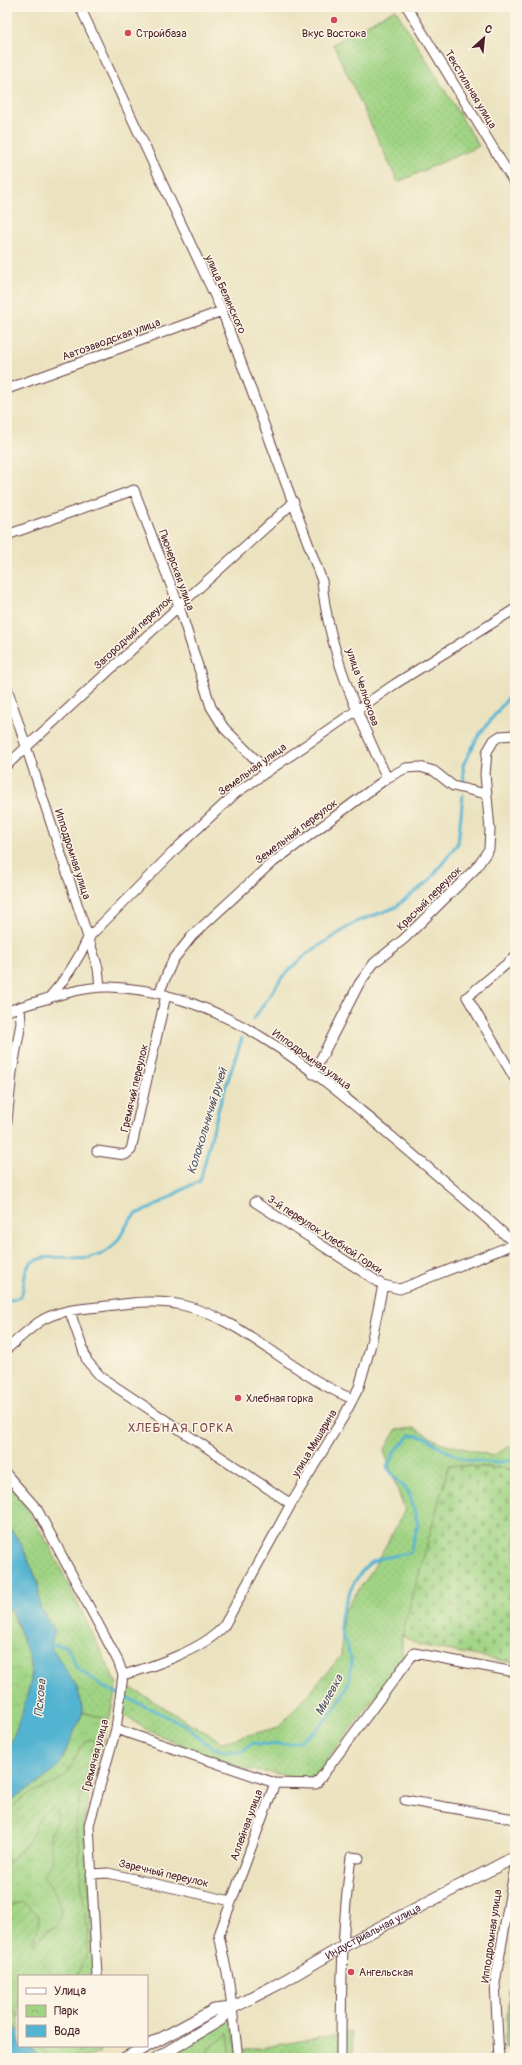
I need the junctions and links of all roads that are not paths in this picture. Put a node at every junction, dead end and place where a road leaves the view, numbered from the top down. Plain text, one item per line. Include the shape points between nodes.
1 (80, 7) edge
2 (407, 7) edge
3 (515, 184) edge
4 (222, 311) junction
5 (7, 389) edge
6 (294, 502) junction
7 (7, 535) edge
8 (324, 601) joint
9 (179, 606) junction
10 (515, 608) edge
11 (7, 688) edge
12 (356, 712) junction
13 (515, 735) edge
14 (26, 748) junction
15 (7, 765) edge
16 (265, 772) junction
17 (387, 778) junction
18 (486, 794) junction
19 (88, 938) junction
20 (515, 957) edge
21 (100, 987) junction
22 (163, 994) junction
23 (48, 999) junction
24 (20, 1007) junction
25 (7, 1011) edge
26 (313, 1074) junction
27 (515, 1079) edge
28 (7, 1121) edge
29 (97, 1151) dead end
30 (255, 1202) dead end
31 (515, 1244) edge
32 (383, 1285) junction
33 (70, 1312) junction
34 (7, 1349) edge
35 (353, 1399) junction
36 (7, 1476) edge
37 (291, 1504) junction
38 (515, 1672) edge
39 (122, 1679) junction
40 (116, 1728) junction
41 (275, 1783) junction
42 (406, 1800) dead end
43 (515, 1819) edge
44 (515, 1857) edge
45 (359, 1858) dead end
46 (515, 1866) edge
47 (91, 1874) junction
48 (231, 1901) junction
49 (342, 1947) junction
50 (98, 1975) edge
51 (232, 2008) junction
52 (148, 2046) edge
53 (146, 2047) edge
54 (126, 2058) edge
55 (157, 2058) edge
56 (238, 2058) edge
57 (341, 2058) edge
58 (499, 2058) edge

1 - 4 street, улица Белинского
2 - 3 street, Текстильная улица
4 - 5 street, Автозаводская улица
4 - 6 street, улица Белинского
6 - 8 street, улица Белинского via 322,582
6 - 9 street, Загородный переулок
7 - 9 street, Пионерская улица via 134,490
8 - 12 street, улица Челнокова via 325,613
9 - 14 street, Загородный переулок
9 - 16 street, Пионерская улица via 210,707 224,728
10 - 12 street, Земельная улица via 395,684
11 - 14 street, Ипподромная улица
12 - 16 street, Земельная улица
12 - 17 street, улица Челнокова
13 - 18 street, Красный переулок via 500,736 489,747 485,774
14 - 15 street, Загородный переулок
14 - 19 street, Ипподромная улица
16 - 19 street, Земельная улица via 213,814
17 - 18 street, Земельный переулок via 406,768 420,767 434,771 453,786
17 - 22 street, Земельный переулок via 268,866 192,936 173,960
18 - 26 street, Красный переулок via 490,830 489,849 476,868 409,934 374,963 359,984
19 - 21 street, Ипподромная улица via 98,968
19 - 23 street, Земельная улица via 82,953 65,979
20 - 27 street via 467,997
21 - 22 street, Ипподромная улица
21 - 23 street via 81,989
22 - 26 street, Ипподромная улица via 189,1002 260,1036
22 - 29 street, Гремячий переулок via 131,1150 125,1154
23 - 24 street
24 - 25 street
24 - 28 street via 21,1023
26 - 31 street, Ипподромная улица via 361,1111
30 - 32 street, 3-й переулок Хлебной Горки
31 - 32 street via 400,1289
32 - 35 street, улица Мишарина via 370,1348
33 - 34 street via 54,1315 40,1322
33 - 35 street via 131,1303 181,1304 229,1323 310,1378 334,1392
33 - 37 street via 87,1361 101,1377
35 - 37 street, улица Мишарина
36 - 39 street via 37,1509 118,1662
37 - 39 street, улица Мишарина via 237,1605 215,1636
38 - 41 street, Аллейная улица via 414,1653 316,1784
39 - 40 street, Гремячая улица
40 - 41 street
40 - 47 street, Гремячая улица via 89,1825
41 - 48 street, Аллейная улица
42 - 43 street
44 - 49 street, Индустриальная улица
45 - 49 street via 351,1857
46 - 58 street, Ипподромная улица via 495,1983
47 - 48 street, Заречный переулок via 108,1873
47 - 50 street, Гремячая улица
48 - 51 street, Аллейная улица via 219,1935
49 - 51 street, Индустриальная улица
49 - 57 street
51 - 52 street, Индустриальная улица via 214,2010
51 - 55 street, Индустриальная улица via 220,2020
51 - 56 street, Аллейная улица
53 - 54 street, Индустриальная улица

